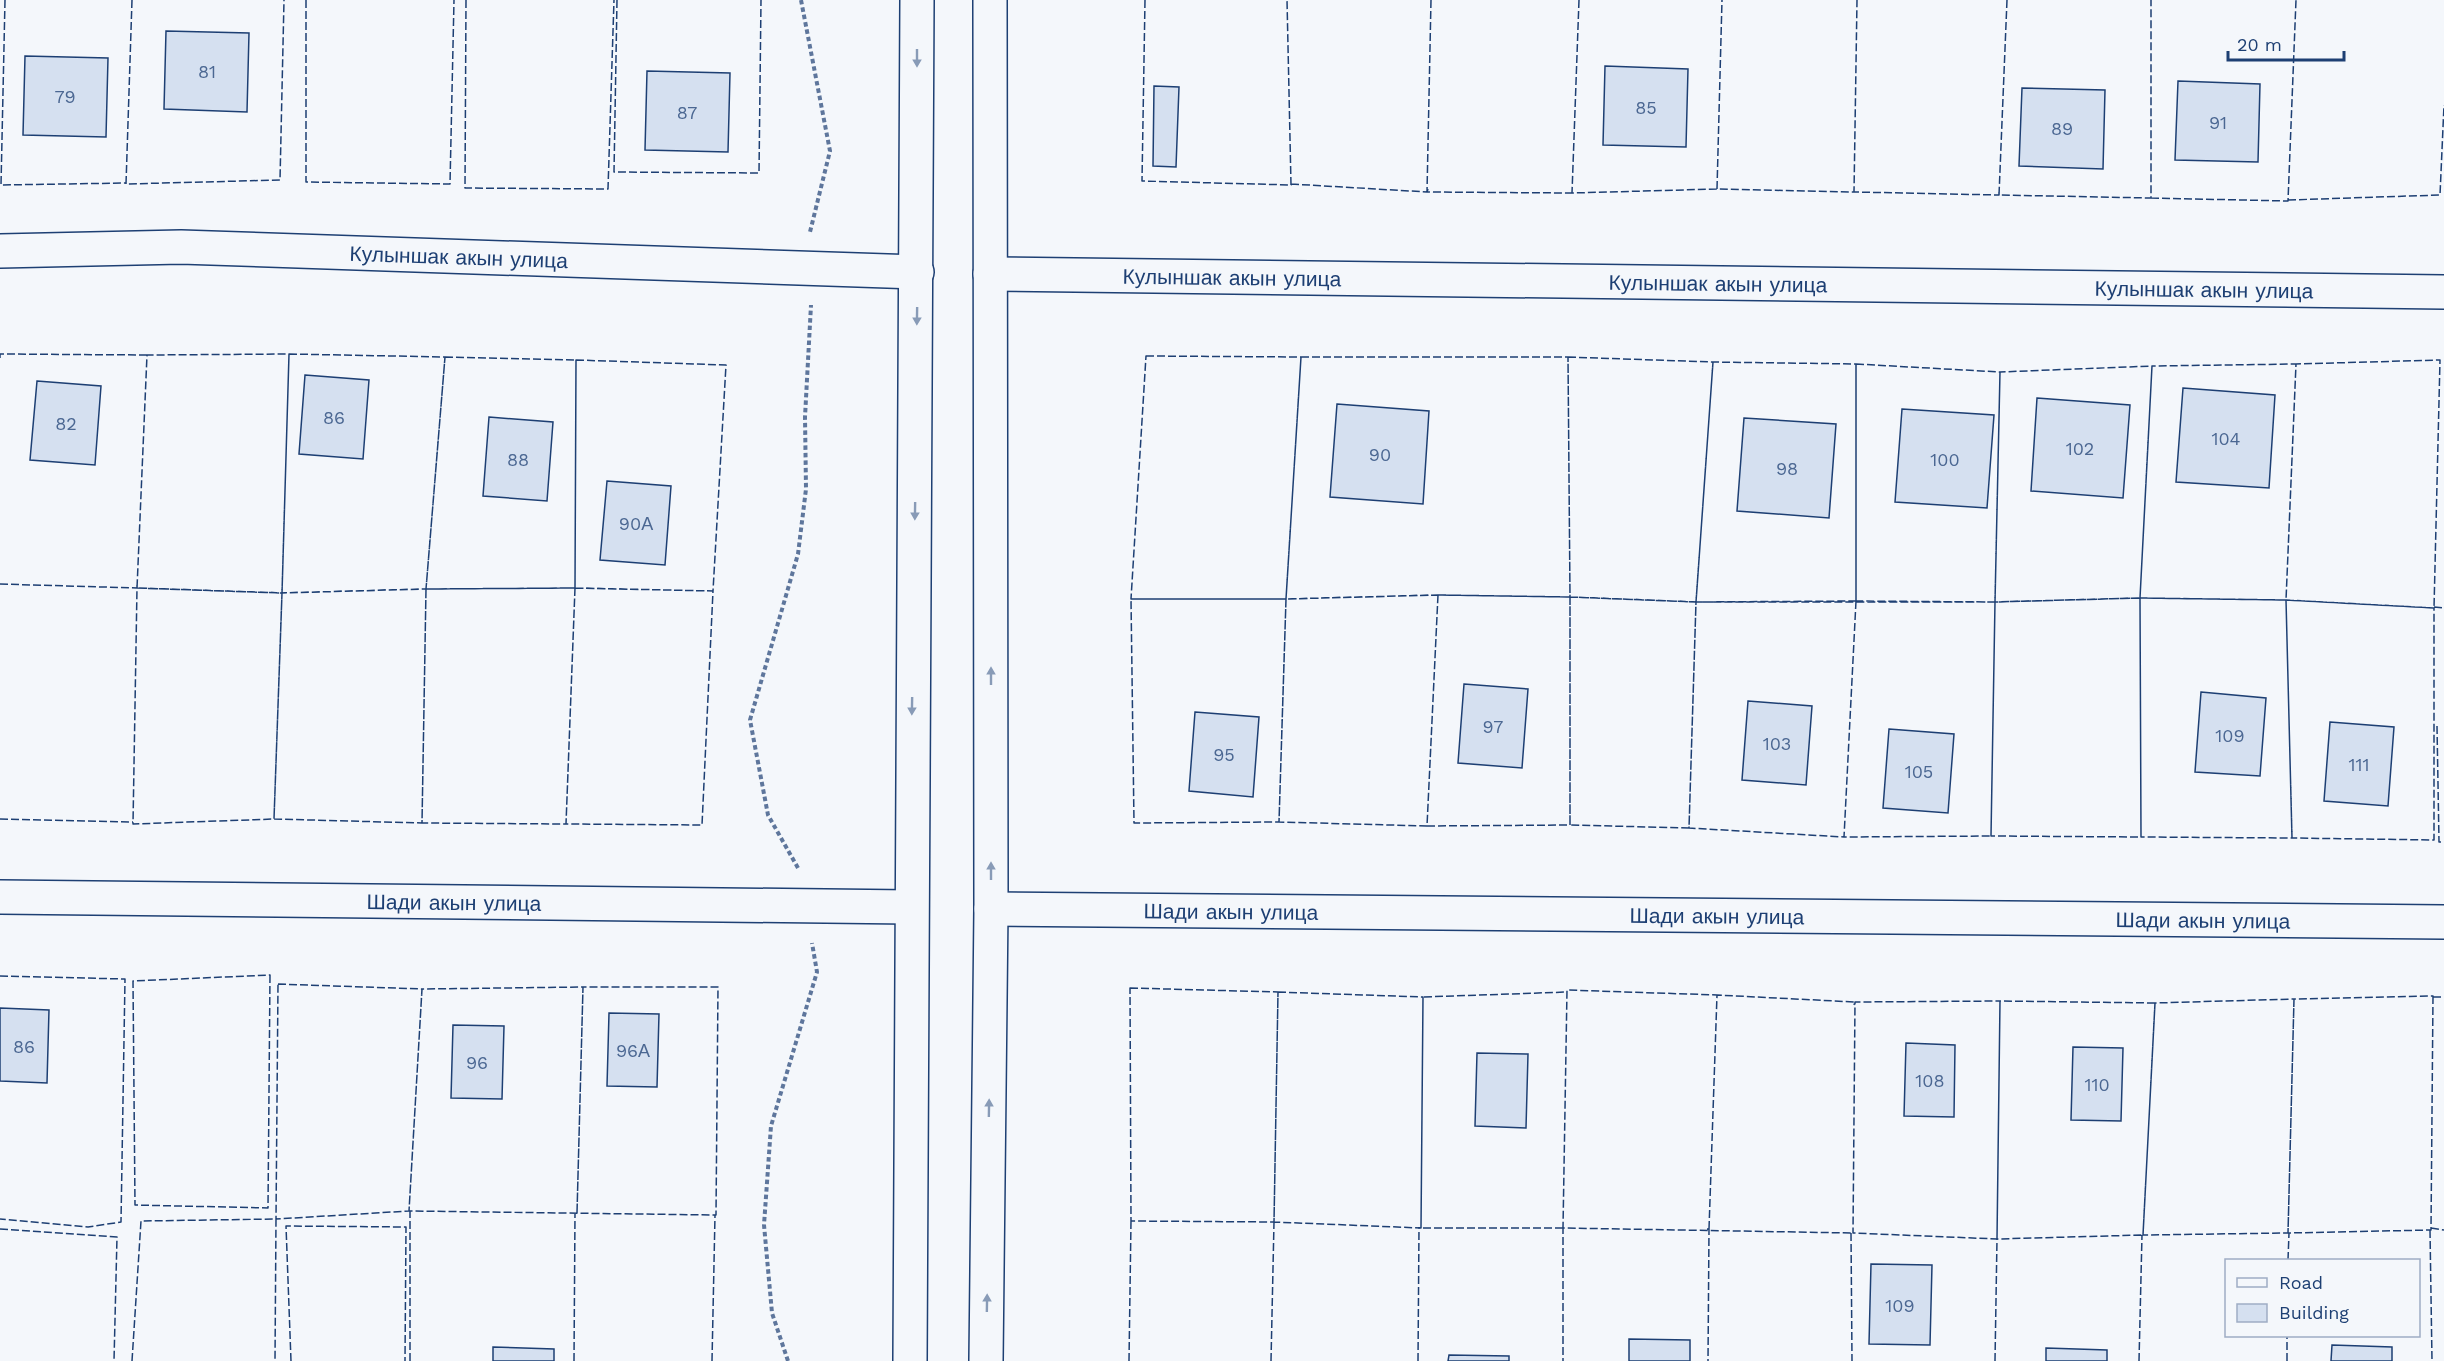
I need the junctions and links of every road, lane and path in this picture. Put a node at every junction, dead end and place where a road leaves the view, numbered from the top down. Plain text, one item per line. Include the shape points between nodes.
1 (801, 0) edge
2 (917, 0) edge
3 (990, 0) edge
4 (0, 251) edge
5 (809, 267) junction
6 (917, 272) junction
7 (990, 274) junction
8 (2444, 292) edge
9 (0, 897) edge
10 (807, 906) junction
11 (910, 907) junction
12 (991, 909) junction
13 (2444, 922) edge
14 (788, 1361) edge
15 (909, 1361) edge
16 (986, 1361) edge

1 - 5 path via 830,151 807,244
2 -> 6 street
3 - 7 street
4 - 5 street, Кулыншак акын улица via 181,247
5 - 6 street, Кулыншак акын улица
5 - 10 path via 812,321 805,417 806,489 798,554 750,720 768,815 804,878
6 -> 11 street
7 - 8 street, Кулыншак акын улица
12 -> 7 street
9 - 10 street, Шади акын улица
10 - 11 street, Шади акын улица
10 - 14 path via 816,972 771,1126 764,1225 772,1313
11 - 15 street
12 - 13 street, Шади акын улица
16 -> 12 street

